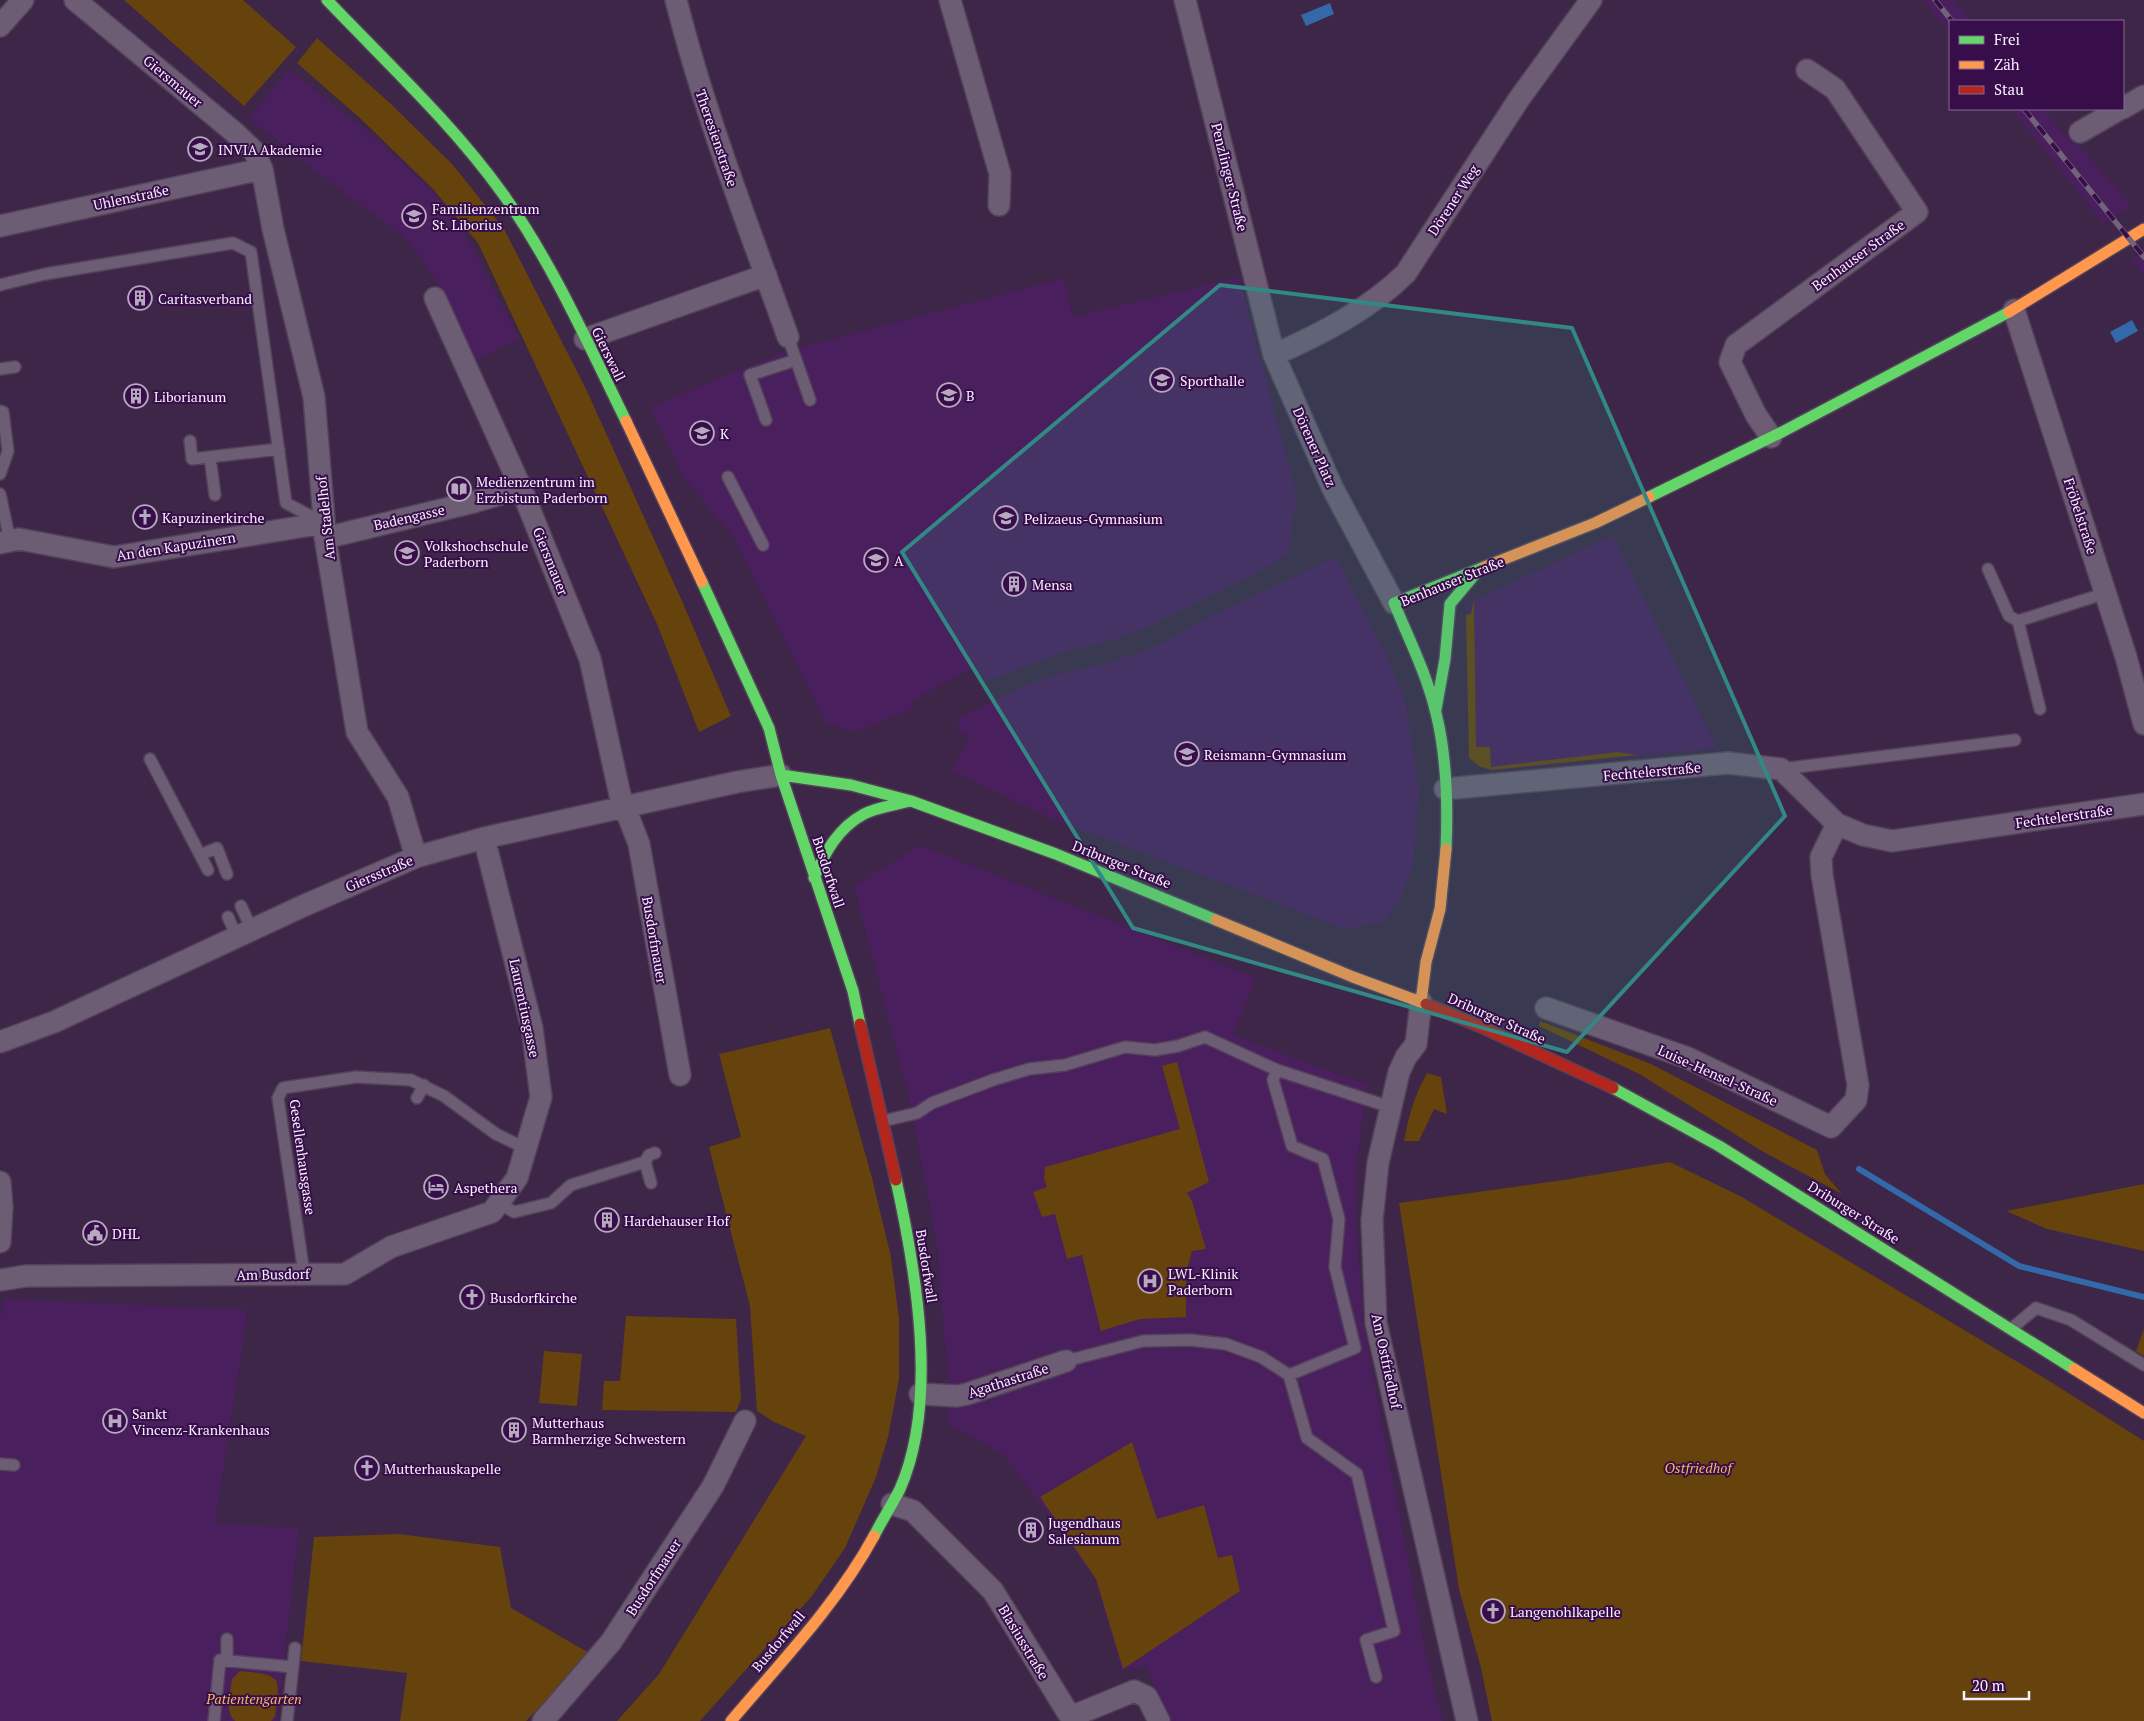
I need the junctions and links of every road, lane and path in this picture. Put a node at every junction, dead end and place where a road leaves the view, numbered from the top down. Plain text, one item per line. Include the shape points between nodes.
1 (75, 0) edge
2 (327, 0) edge
3 (676, 0) edge
4 (950, 0) edge
5 (1184, 0) edge
6 (1591, 0) edge
7 (1806, 70) dead end
8 (2144, 96) edge
9 (2124, 107) edge
10 (2118, 110) edge
11 (2080, 132) dead end
12 (262, 170) junction
13 (999, 205) dead end
14 (0, 226) edge
15 (2144, 229) edge
16 (766, 275) junction
17 (0, 285) edge
18 (435, 298) dead end
19 (2014, 310) junction
20 (788, 337) joint
21 (585, 339) junction
22 (1274, 354) junction
23 (796, 360) junction
24 (15, 367) dead end
25 (0, 369) edge
26 (810, 400) dead end
27 (0, 411) edge
28 (766, 420) dead end
29 (1771, 437) junction
30 (190, 441) dead end
31 (278, 449) junction
32 (210, 457) junction
33 (0, 474) edge
34 (728, 477) dead end
35 (521, 488) junction
36 (0, 494) edge
37 (215, 495) dead end
38 (324, 530) junction
39 (5, 542) edge
40 (763, 545) dead end
41 (1988, 569) dead end
42 (1479, 570) junction
43 (2106, 593) junction
44 (1394, 603) junction
45 (2018, 620) junction
46 (2040, 709) dead end
47 (1436, 713) junction
48 (2144, 724) edge
49 (2015, 740) dead end
50 (150, 759) dead end
51 (1781, 768) junction
52 (781, 775) junction
53 (1445, 789) junction
54 (911, 801) junction
55 (2144, 804) edge
56 (625, 807) junction
57 (1837, 824) junction
58 (484, 838) junction
59 (200, 855) junction
60 (416, 857) junction
61 (208, 870) dead end
62 (227, 874) dead end
63 (814, 878) junction
64 (241, 906) dead end
65 (228, 917) dead end
66 (245, 934) junction
67 (1421, 1002) junction
68 (1546, 1008) dead end
69 (0, 1042) edge
70 (1277, 1070) junction
71 (680, 1075) dead end
72 (424, 1085) junction
73 (417, 1098) dead end
74 (1390, 1108) junction
75 (883, 1121) junction
76 (525, 1148) junction
77 (655, 1153) dead end
78 (645, 1162) junction
79 (517, 1178) joint
80 (651, 1183) dead end
81 (1, 1190) edge
82 (499, 1203) junction
83 (0, 1242) edge
84 (304, 1273) junction
85 (0, 1280) edge
86 (2011, 1329) junction
87 (1066, 1361) joint
88 (2144, 1365) edge
89 (1289, 1375) junction
90 (920, 1394) junction
91 (2144, 1413) edge
92 (745, 1421) dead end
93 (0, 1464) edge
94 (14, 1465) dead end
95 (892, 1504) junction
96 (227, 1639) dead end
97 (295, 1648) dead end
98 (227, 1660) junction
99 (293, 1667) junction
100 (1376, 1677) dead end
101 (214, 1721) edge
102 (287, 1721) edge
103 (543, 1721) edge
104 (731, 1721) edge
105 (1159, 1721) edge
106 (1467, 1721) edge

1 - 12 street, Giersmauer via 234,132 254,152
2 - 21 main road, Gierswall via 458,136 503,194 545,258
3 - 16 street, Theresienstraße via 713,129
4 - 13 street via 1000,174
5 - 22 street, Penzlinger Straße
6 - 22 street, Dörener Weg via 1519,99 1406,273 1381,296 1312,338
7 - 29 street, Benhauser Straße via 1835,88 1917,212 1736,345 1730,362 1756,415
8 - 9 street
10 - 11 street
12 - 14 street, Uhlenstraße
12 - 38 street, Am Stadelhof via 314,397
15 - 19 main road, Benhauser Straße
16 - 20 street, Theresienstraße
16 - 21 street
17 - 31 lane via 233,243 251,252
18 - 35 street, Giersmauer
19 - 29 main road, Benhauser Straße
19 - 43 street, Fröbelstraße
20 - 23 lane
21 - 52 main road, Gierswall via 651,471 768,728
22 - 44 street, Dörener Platz via 1333,489
23 - 26 lane
23 - 28 lane via 750,375
24 - 25 lane
27 - 33 lane via 3,412 8,451
29 - 42 main road, Benhauser Straße via 1595,523
30 - 32 lane via 192,459
31 - 32 lane
31 - 38 lane via 286,503
32 - 37 lane
34 - 40 lane
35 - 38 street, Badengasse via 474,502
35 - 56 street, Giersmauer via 590,659
36 - 39 lane
38 - 39 street, An den Kapuzinern via 114,557 19,540
38 - 60 street, Am Stadelhof via 357,732 398,797
41 - 45 lane via 2009,616
42 - 44 main road, Benhauser Straße
42 - 47 main road via 1450,604
43 - 45 lane
43 - 48 street, Fröbelstraße
44 - 47 main road, Benhauser Straße
45 - 46 lane
47 - 53 main road, Benhauser Straße
49 - 51 lane
50 - 59 lane
51 - 53 street, Fechtelerstraße via 1728,763
51 - 57 street, Fechtelerstraße
52 - 54 main road, Driburger Straße via 851,785
52 - 56 street, Giersstraße
52 - 63 main road, Busdorfwall
53 - 67 main road, Benhauser Straße via 1440,909 1426,958
54 - 63 main road via 865,813 838,834 824,854
54 - 67 main road, Driburger Straße via 1056,854 1352,977
55 - 57 street, Fechtelerstraße via 1892,841
56 - 58 street, Giersstraße
56 - 71 street, Busdorfmauer via 639,844
57 - 68 street, Luise-Hensel-Straße via 1821,857 1822,875 1858,1085 1856,1100 1832,1127 1688,1058
58 - 60 street, Giersstraße
58 - 76 street, Laurentiusgasse via 532,1028 541,1097
59 - 61 lane
59 - 62 lane via 217,848
60 - 66 street, Giersstraße
63 - 75 main road, Busdorfwall via 853,991
64 - 66 lane
65 - 66 lane
66 - 69 street, Giersstraße via 54,1022
67 - 74 street, Am Ostfriedhof via 1416,1044 1399,1072
67 - 86 main road, Driburger Straße via 1648,1105 1754,1167
70 - 74 lane
70 - 75 lane via 1204,1037 1155,1050 1125,1047 1065,1065 1029,1069 993,1080 932,1103 917,1114
70 - 89 lane via 1273,1080 1292,1146 1323,1158 1340,1219 1335,1266 1355,1348
72 - 73 lane
72 - 76 lane via 496,1134
72 - 84 lane, Gesellenhausgasse via 412,1080 356,1077 283,1088 278,1098
74 - 106 street, Am Ostfriedhof via 1378,1163 1372,1220 1376,1323
75 - 90 main road, Busdorfwall via 913,1263 920,1320
76 - 79 street, Laurentiusgasse
77 - 78 lane via 649,1155
78 - 80 lane
78 - 82 lane via 571,1186 551,1203 514,1212
79 - 82 street, Am Busdorf
81 - 83 street
82 - 84 street, Am Busdorf via 492,1212 391,1247 345,1274
84 - 85 street, Am Busdorf via 26,1276
86 - 88 lane via 2036,1308 2071,1320
86 - 91 main road, Driburger Straße
87 - 89 lane via 1143,1341 1190,1340 1226,1344 1262,1357
87 - 90 street, Agathastraße via 967,1394
89 - 100 lane via 1307,1438 1357,1474 1394,1631 1366,1640
90 - 95 main road, Busdorfwall via 914,1443
92 - 103 street, Busdorfmauer via 713,1486 611,1642
93 - 94 lane
95 - 104 main road, Busdorfwall via 860,1563
95 - 105 street, Blasiusstraße via 913,1511 993,1591 1068,1713 1078,1714 1134,1691 1147,1698
96 - 98 lane
97 - 99 lane
98 - 99 lane
98 - 101 lane via 220,1660
99 - 102 lane

